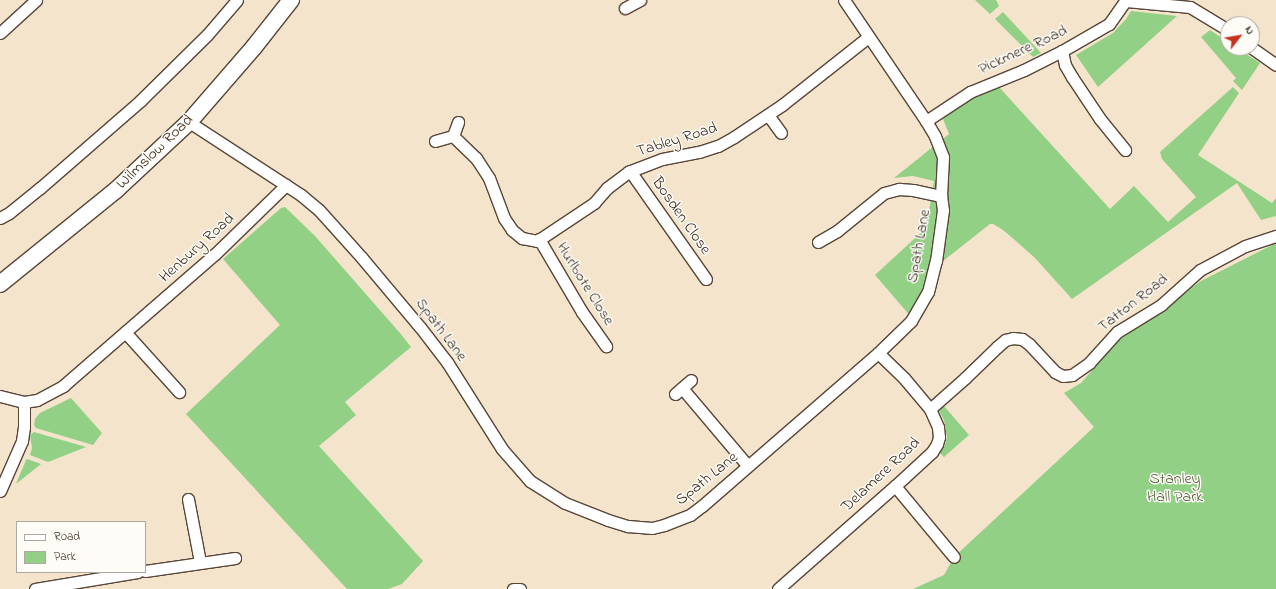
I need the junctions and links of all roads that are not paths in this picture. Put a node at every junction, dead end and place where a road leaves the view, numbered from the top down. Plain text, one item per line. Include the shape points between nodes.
1 (36, 0) edge
2 (237, 0) edge
3 (291, 0) edge
4 (640, 0) edge
5 (844, 0) edge
6 (1126, 0) edge
7 (625, 8) dead end
8 (1220, 25) edge
9 (0, 33) edge
10 (868, 37) junction
11 (1062, 51) junction
12 (1260, 54) edge
13 (1276, 65) edge
14 (768, 115) junction
15 (926, 121) junction
16 (189, 122) junction
17 (458, 122) dead end
18 (781, 133) dead end
19 (452, 136) junction
20 (435, 141) dead end
21 (1125, 150) dead end
22 (630, 171) junction
23 (286, 184) junction
24 (941, 196) junction
25 (0, 218) edge
26 (1276, 236) edge
27 (539, 239) junction
28 (818, 242) dead end
29 (706, 279) dead end
30 (2, 280) edge
31 (125, 332) junction
32 (606, 346) dead end
33 (878, 353) junction
34 (691, 380) dead end
35 (179, 392) dead end
36 (0, 396) edge
37 (24, 402) junction
38 (930, 409) junction
39 (748, 466) junction
40 (895, 486) junction
41 (0, 491) edge
42 (188, 499) dead end
43 (954, 557) dead end
44 (236, 558) dead end
45 (200, 562) junction
46 (146, 571) edge
47 (132, 573) edge
48 (35, 589) edge
49 (513, 589) edge
50 (520, 589) edge
51 (778, 589) edge

1 - 9 street
2 - 25 street via 207,35 140,101 40,188
3 - 16 main road, Wilmslow Road
4 - 7 street
5 - 10 street, Spath Lane
6 - 8 street via 1190,7
6 - 11 street, Pickmere Road via 1109,24
10 - 14 street, Tabley Road
10 - 15 street, Spath Lane
11 - 15 street, Pickmere Road via 970,92
11 - 21 street via 1065,65 1072,77 1100,119
12 - 13 street
14 - 18 street
14 - 22 street, Tabley Road via 718,146 662,159
15 - 24 street, Spath Lane via 943,157
16 - 23 street, Spath Lane
16 - 30 main road, Wilmslow Road via 115,191
17 - 19 street
19 - 20 street
19 - 27 street via 476,158 489,178 504,218 512,230 522,238 536,241
22 - 27 street, Tabley Road via 617,178 594,203
22 - 29 street, Bosden Close
23 - 31 street, Henbury Road via 215,254
23 - 39 street, Spath Lane via 319,210 367,264 446,362 516,468 551,496 608,520 628,526 652,528 677,522 690,515
24 - 28 street via 899,189 884,193
24 - 33 street, Spath Lane via 943,210 936,261 928,292 911,321
26 - 38 street, Tatton Road via 1245,246 1200,270 1161,305 1117,332 1089,363 1072,375 1063,376 1055,372 1029,344 1022,339 1013,338 1005,340
27 - 32 street, Hurlbote Close via 582,312
31 - 35 street
31 - 37 street, Henbury Road via 58,390 38,400
33 - 38 street, Delamere Road via 904,378
33 - 39 street, Spath Lane
34 - 39 street via 678,391
36 - 37 street, Henbury Road
37 - 41 street via 22,441
38 - 40 street, Delamere Road via 938,427 937,444 932,452
40 - 43 street
40 - 51 street, Delamere Road
42 - 45 street
44 - 45 street
45 - 46 street
47 - 48 street
49 - 50 street

